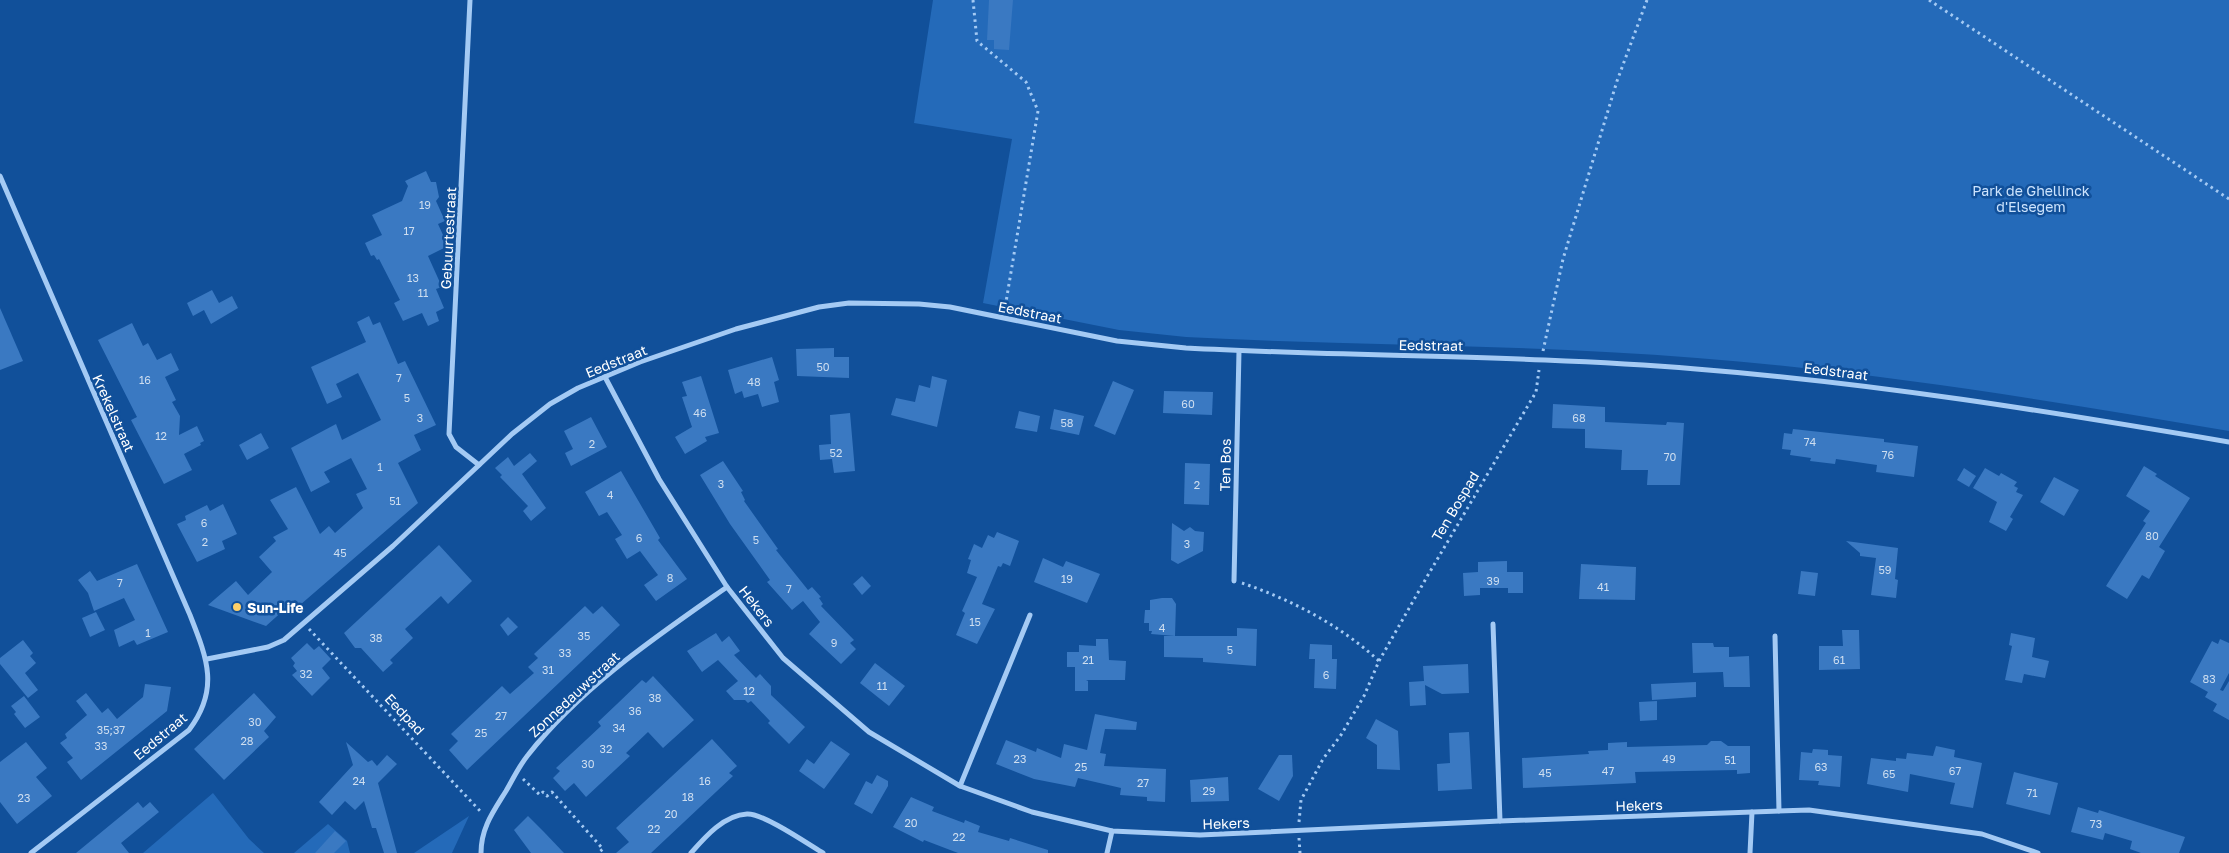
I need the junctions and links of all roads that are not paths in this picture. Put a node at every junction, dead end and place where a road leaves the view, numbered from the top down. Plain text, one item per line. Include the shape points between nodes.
1 (470, 0) edge
2 (0, 176) edge
3 (1239, 351) junction
4 (605, 377) junction
5 (2229, 442) edge
6 (479, 465) junction
7 (1234, 581) road end
8 (727, 587) junction
9 (1030, 615) dead end
10 (1493, 624) dead end
11 (1775, 636) dead end
12 (207, 659) junction
13 (960, 786) junction
14 (1779, 811) junction
15 (1752, 812) junction
16 (1500, 821) junction
17 (1112, 831) junction
18 (31, 853) edge
19 (481, 853) edge
20 (691, 853) edge
21 (823, 853) edge
22 (1108, 853) edge
23 (1750, 853) edge
24 (2038, 853) edge

1 - 6 street, Gebuurtestraat via 449,434 456,447
2 - 12 street, Krekelstraat
3 - 4 street, Eedstraat via 1117,341 950,307 849,303 819,307 736,330
3 - 5 street, Eedstraat via 1541,359 1812,378 2048,411
3 - 7 street, Ten Bos
4 - 6 street, Eedstraat via 550,404
4 - 8 street, Hekers via 660,479
6 - 12 street, Eedstraat via 393,546 284,640 268,647
8 - 13 street, Hekers via 790,664 869,732
8 - 19 street, Zonnedauwstraat via 636,652 554,725 526,757 488,820 481,838
9 - 13 street
10 - 16 street
11 - 14 street
12 - 18 street, Eedstraat via 209,682 205,703 189,730
13 - 17 street, Hekers via 1032,812
14 - 15 street, Hekers
14 - 24 street, Hekers via 1809,810 1982,834
15 - 16 street, Hekers
15 - 23 street
16 - 17 street, Hekers via 1200,835
17 - 22 street
20 - 21 street via 710,832 731,819 748,814 766,820

